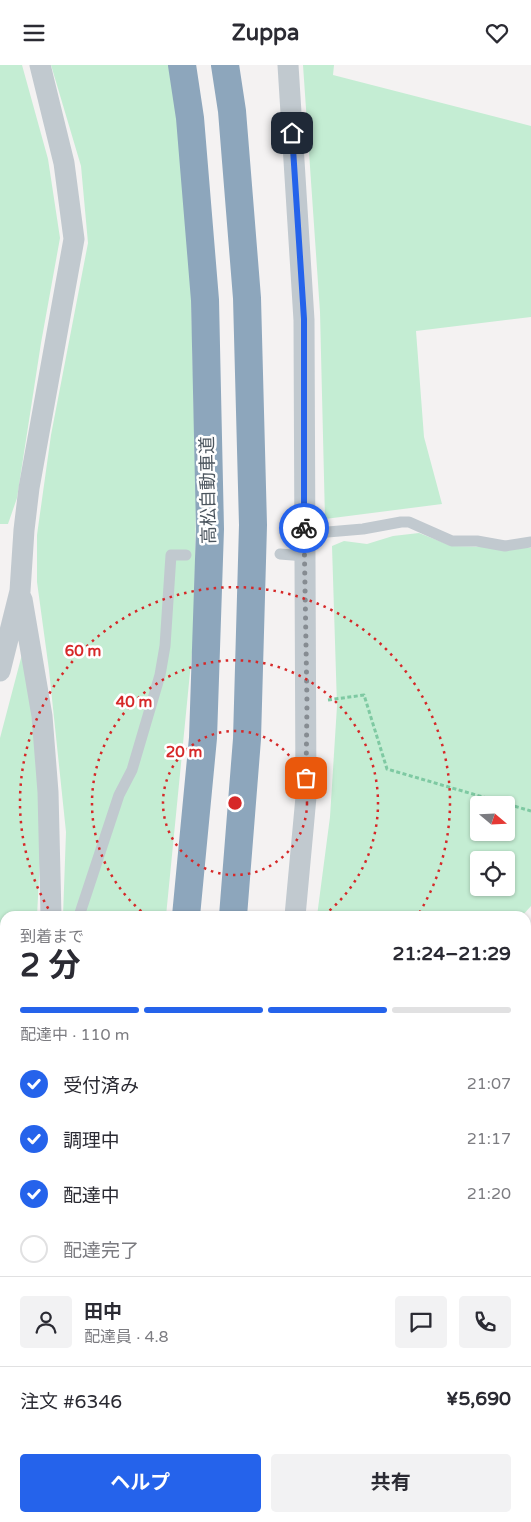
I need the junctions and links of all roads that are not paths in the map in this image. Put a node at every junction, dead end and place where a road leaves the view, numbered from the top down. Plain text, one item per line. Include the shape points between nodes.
1 (40, 65) edge
2 (182, 65) edge
3 (225, 65) edge
4 (288, 65) edge
5 (304, 534) junction
6 (531, 542) edge
7 (186, 555) dead end
8 (280, 555) dead end
9 (305, 556) junction
10 (20, 591) junction
11 (0, 671) edge
12 (51, 911) edge
13 (81, 911) edge
14 (186, 911) edge
15 (233, 911) edge
16 (295, 911) edge

1 - 10 street via 64,163 74,239 29,488
2 - 14 highway, 高松自動車道 via 190,119 205,300 210,529 203,738
3 - 15 highway via 232,111 247,298 253,525 247,739
4 - 5 street via 304,319
5 - 6 lane via 409,522 452,541 505,546
5 - 9 street
7 - 13 lane via 171,555 160,675 132,770 119,795
8 - 9 lane
9 - 16 street via 306,797
10 - 11 street
10 - 12 street via 42,716 48,792

